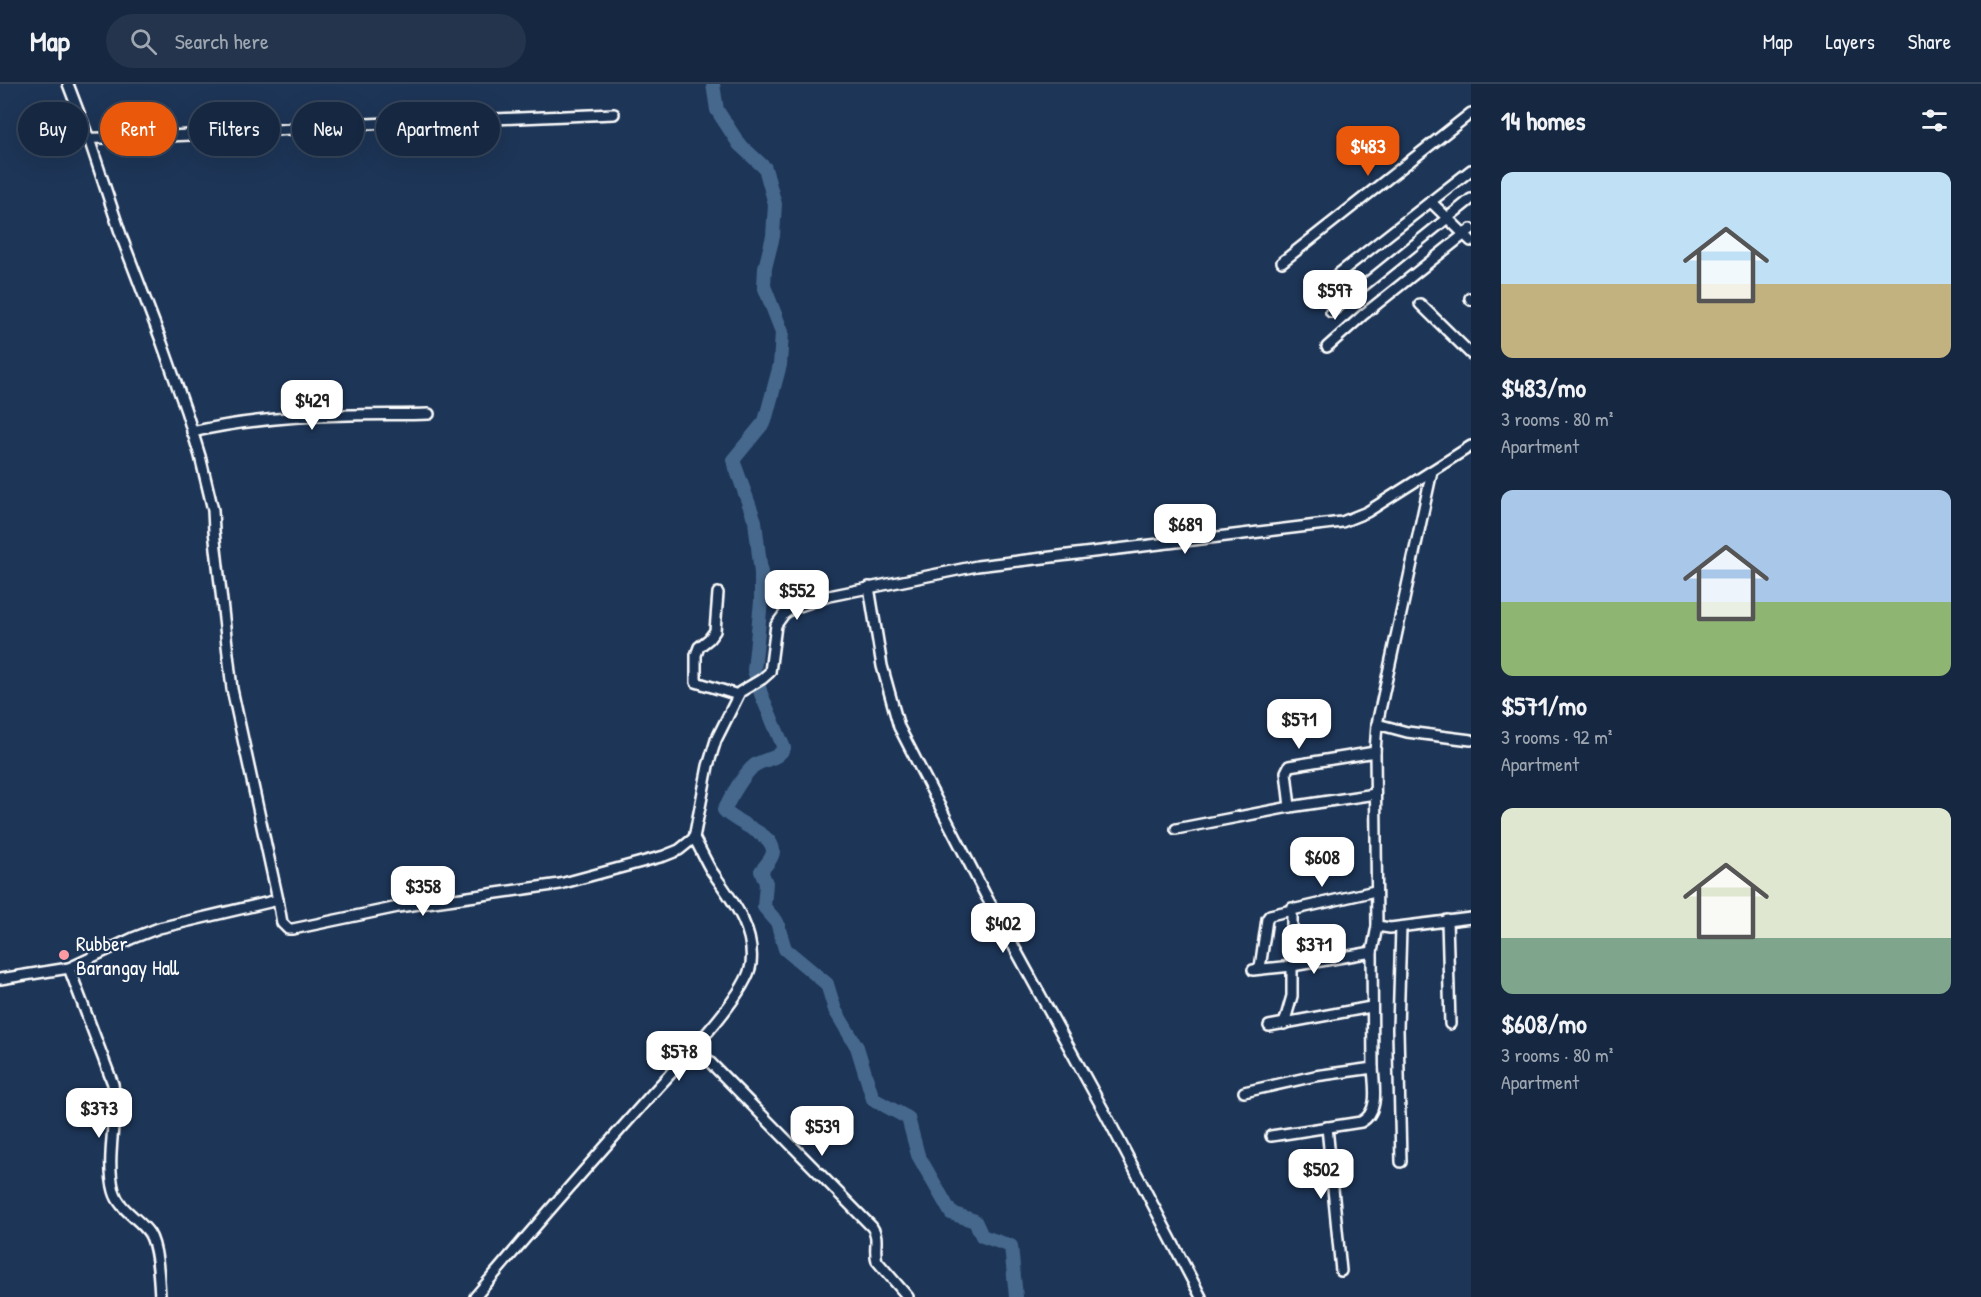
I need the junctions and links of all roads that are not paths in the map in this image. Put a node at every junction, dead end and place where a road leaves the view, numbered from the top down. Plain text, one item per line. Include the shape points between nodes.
1 (68, 84) edge
2 (614, 114) dead end
3 (1470, 116) edge
4 (89, 139) junction
5 (1471, 170) edge
6 (1471, 199) edge
7 (1431, 202) junction
8 (1448, 218) junction
9 (1469, 235) edge
10 (1282, 262) dead end
11 (1328, 282) dead end
12 (1420, 304) dead end
13 (1331, 312) dead end
14 (1327, 347) dead end
15 (1471, 354) edge
16 (429, 414) dead end
17 (192, 432) junction
18 (1471, 446) edge
19 (1432, 471) junction
20 (869, 587) junction
21 (718, 593) dead end
22 (738, 695) junction
23 (1377, 724) junction
24 (1471, 740) edge
25 (1375, 752) junction
26 (1375, 794) junction
27 (1290, 807) junction
28 (1176, 829) dead end
29 (694, 838) junction
30 (1375, 891) junction
31 (278, 900) junction
32 (1293, 908) junction
33 (1471, 918) edge
34 (1447, 920) junction
35 (1377, 926) junction
36 (1401, 927) junction
37 (1372, 952) junction
38 (1292, 966) junction
39 (69, 969) junction
40 (0, 979) edge
41 (1371, 1007) junction
42 (1284, 1024) junction
43 (1450, 1024) dead end
44 (1269, 1026) dead end
45 (694, 1046) junction
46 (1373, 1068) junction
47 (1244, 1092) dead end
48 (1327, 1127) junction
49 (1271, 1137) dead end
50 (1401, 1161) dead end
51 (1341, 1272) dead end
52 (160, 1297) edge
53 (475, 1297) edge
54 (908, 1297) edge
55 (1201, 1297) edge

1 - 4 street
2 - 4 street via 370,122
3 - 10 street
4 - 17 street
5 - 7 street
6 - 8 street
7 - 8 street
7 - 11 street
8 - 9 street
8 - 13 street
9 - 14 street
12 - 15 street
16 - 17 street via 268,420
17 - 31 street via 214,516 232,689
18 - 19 street
19 - 20 street via 1367,512 1342,522 1004,562
19 - 23 street
20 - 22 street via 811,601 784,614 774,631 771,669
20 - 55 street via 882,666 899,727
21 - 22 street via 715,631 699,646 696,655 696,682
22 - 29 street via 712,752
23 - 24 street
23 - 25 street
25 - 26 street
25 - 27 street via 1289,766 1286,772
26 - 27 street
26 - 30 street
27 - 28 street
29 - 31 street via 664,856 560,884 398,907 293,929 282,923
29 - 45 street via 740,912 747,927 751,955 748,976
30 - 32 street
30 - 35 street
31 - 39 street via 159,928
32 - 38 street
32 - 38 street via 1271,914 1267,919 1256,969
33 - 34 street
34 - 36 street
34 - 43 street
35 - 36 street
35 - 37 street
36 - 50 street
37 - 38 street
37 - 41 street
38 - 42 street via 1292,996
39 - 40 street
39 - 52 street via 113,1084 114,1194 152,1238
41 - 42 street
41 - 46 street
42 - 44 street
45 - 53 street
45 - 54 street via 872,1227 877,1236 877,1261
46 - 47 street
46 - 48 street via 1374,1105 1370,1116 1361,1122
48 - 49 street
48 - 51 street

